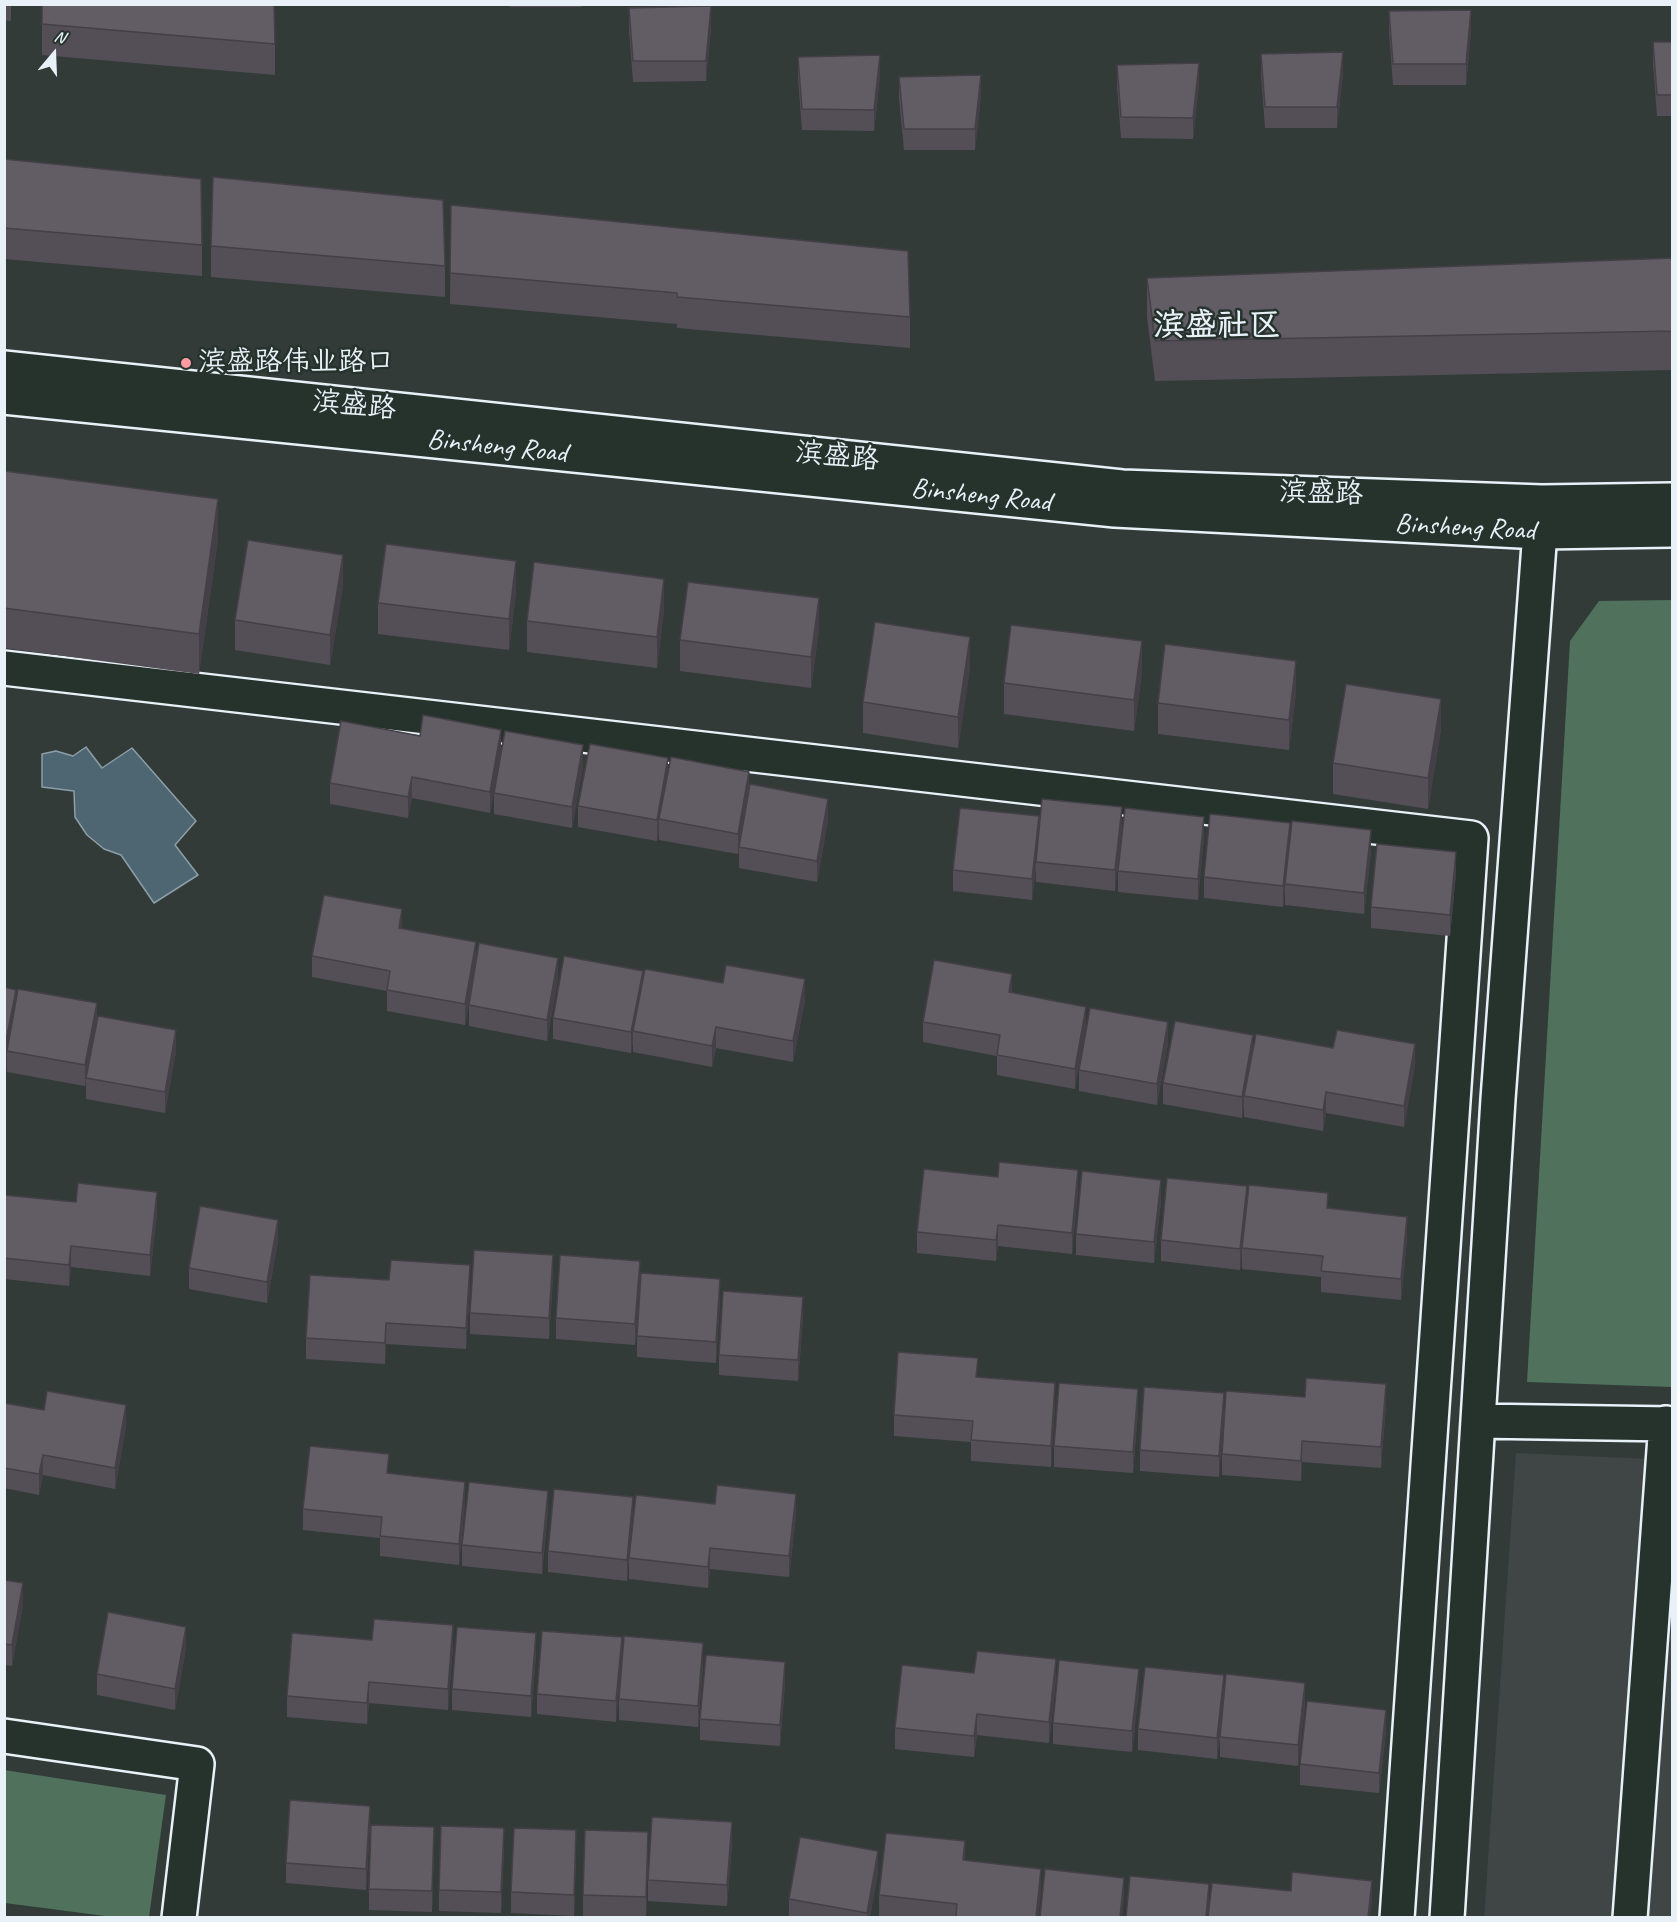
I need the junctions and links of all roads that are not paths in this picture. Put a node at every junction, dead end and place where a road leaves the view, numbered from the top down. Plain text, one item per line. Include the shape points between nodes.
1 (4, 368) edge
2 (4, 397) edge
3 (1672, 500) edge
4 (1541, 517) junction
5 (1672, 530) edge
6 (4, 668) edge
7 (1478, 1421) junction
8 (1669, 1423) edge
9 (4, 1736) edge
10 (179, 1917) edge
11 (1397, 1917) edge
12 (1447, 1917) edge
13 (1630, 1917) edge

1 - 4 main road, 滨盛路 via 1122,487
2 - 4 main road, Binsheng Road via 1115,510
3 - 4 main road, 滨盛路
4 - 5 main road, Binsheng Road
4 - 7 main road
6 - 11 main road via 1471,838
7 - 8 main road
7 - 12 main road
8 - 13 main road
9 - 10 main road via 197,1764

